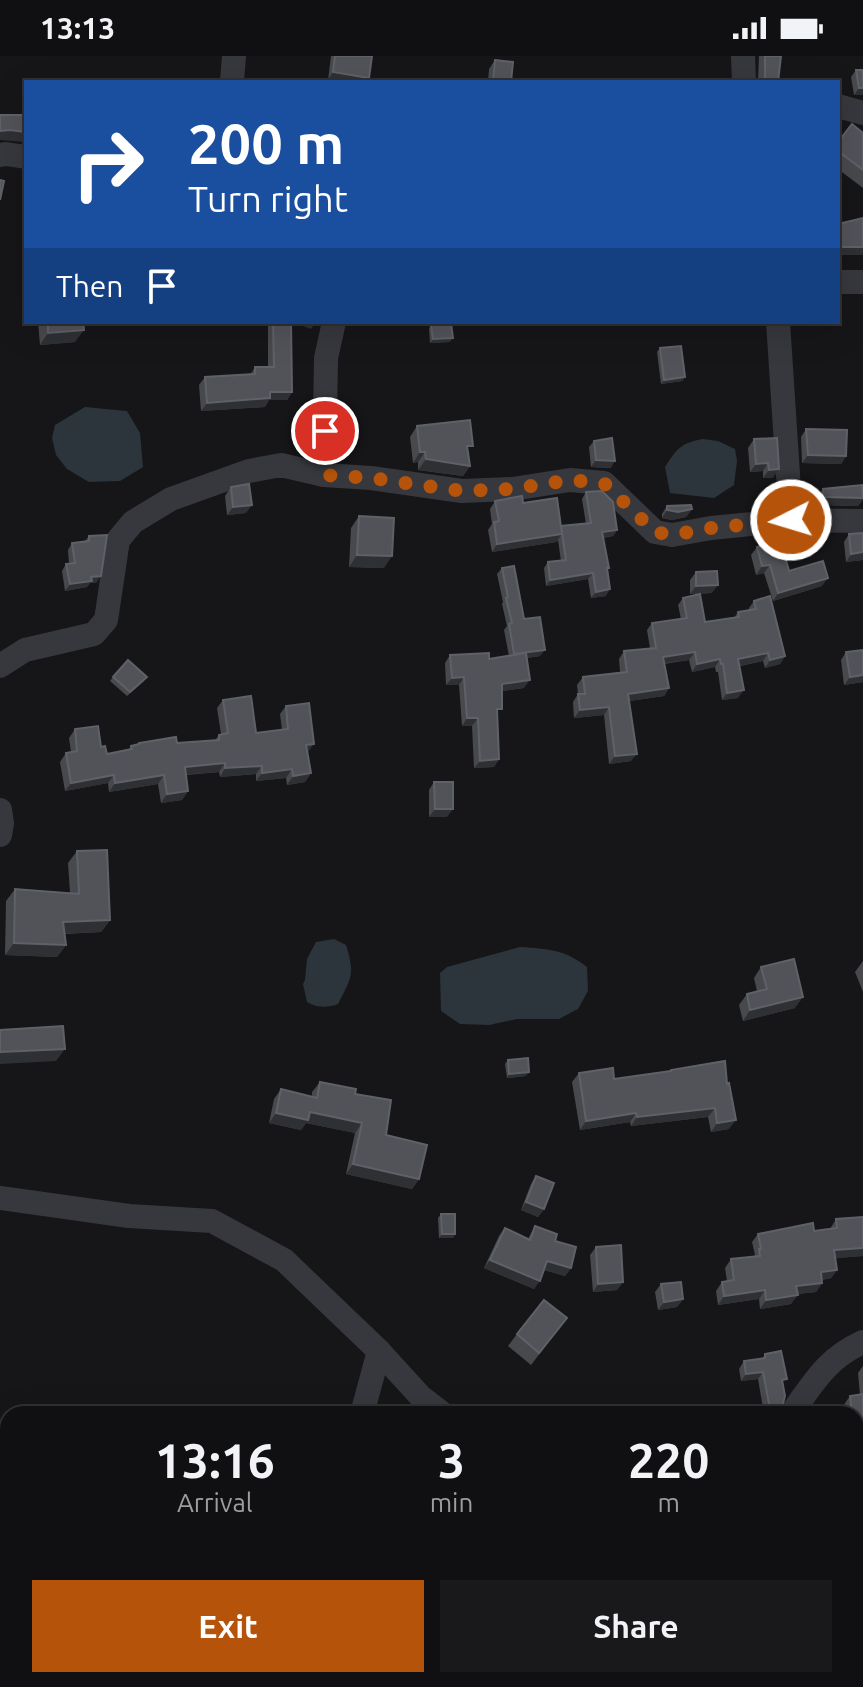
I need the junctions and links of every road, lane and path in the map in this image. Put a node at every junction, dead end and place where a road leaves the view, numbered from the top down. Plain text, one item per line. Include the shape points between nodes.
1 (234, 56) edge
2 (743, 56) edge
3 (232, 80) edge
4 (744, 80) edge
5 (840, 107) edge
6 (863, 113) edge
7 (0, 155) edge
8 (24, 157) edge
9 (840, 282) edge
10 (863, 282) edge
11 (334, 324) edge
12 (778, 324) edge
13 (324, 475) junction
14 (791, 520) junction
15 (863, 521) edge
16 (0, 666) edge
17 (0, 810) edge
18 (0, 835) edge
19 (0, 1198) edge
20 (863, 1342) edge
21 (379, 1351) junction
22 (364, 1406) edge
23 (433, 1406) edge
24 (797, 1406) edge

1 - 3 street
2 - 4 street
5 - 6 street
7 - 8 street
9 - 10 street
11 - 13 street via 326,358
12 - 14 street
13 - 14 street via 462,491 570,480 604,483 655,532 672,535
13 - 16 street via 281,465 171,499 133,522 118,540 106,620 94,634 25,650
14 - 15 street
17 - 18 street
19 - 21 street via 212,1221 284,1260
20 - 24 street via 844,1351 821,1373
21 - 22 street
21 - 23 street

